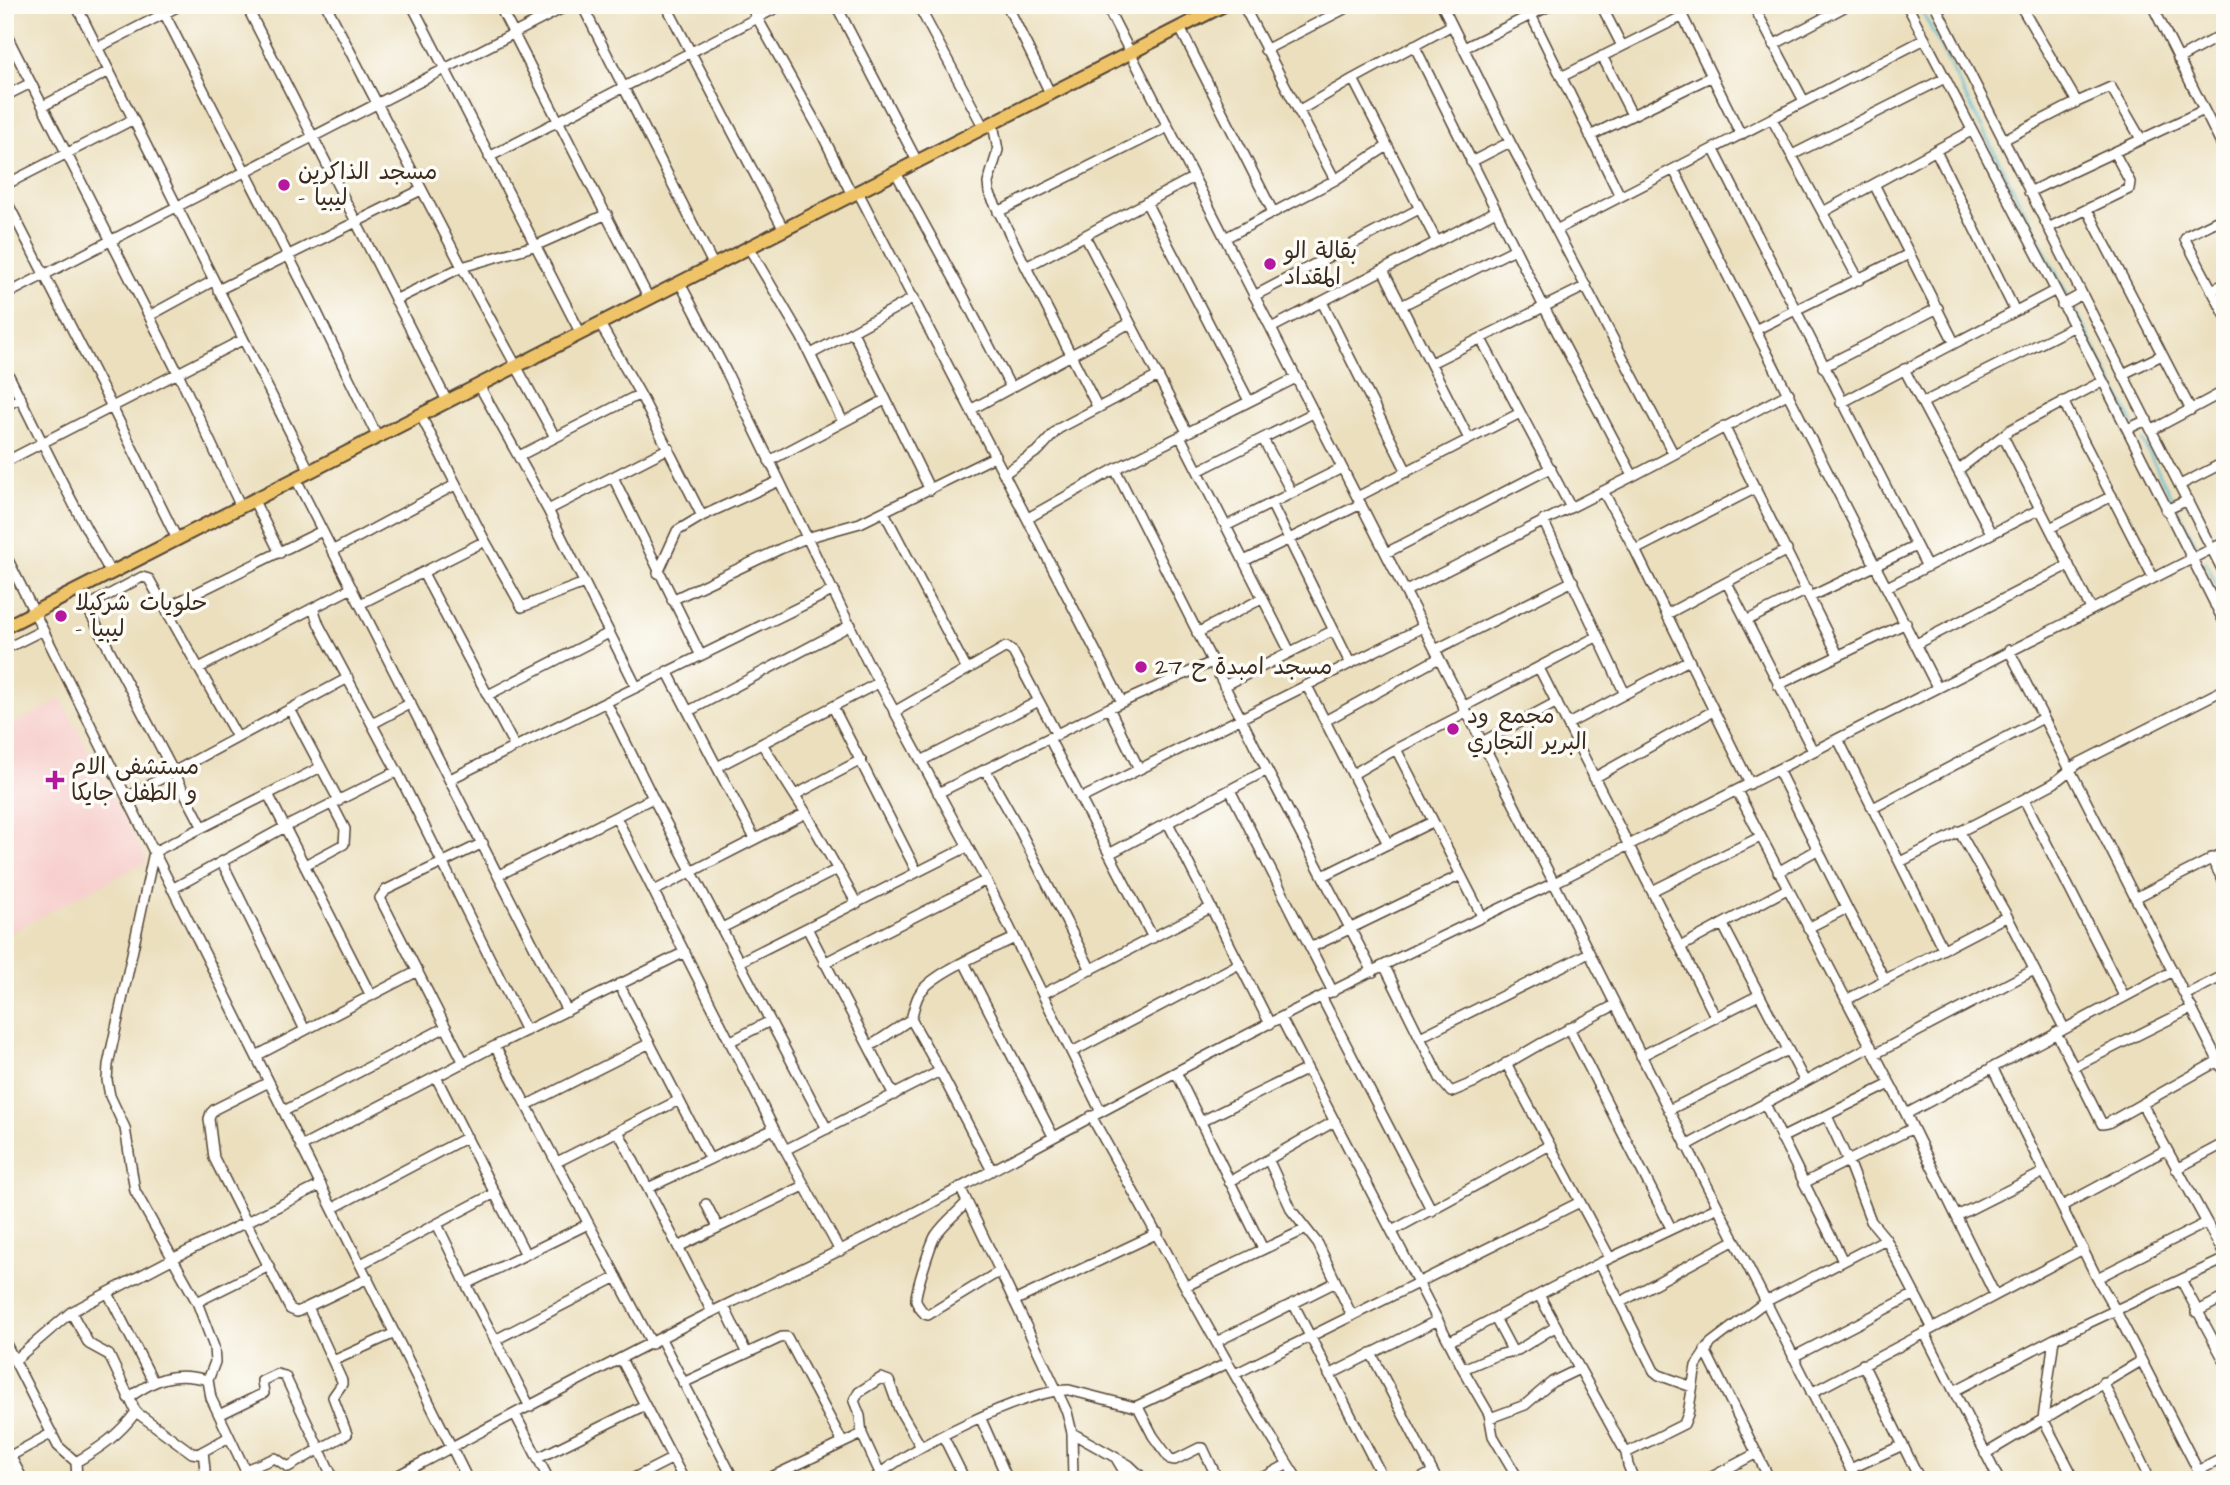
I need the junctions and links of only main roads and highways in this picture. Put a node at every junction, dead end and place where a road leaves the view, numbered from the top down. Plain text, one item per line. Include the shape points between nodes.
1 (1224, 5) edge
2 (1202, 10) edge
3 (5, 627) edge

1 - 2 highway
2 - 3 highway via 1181,28

